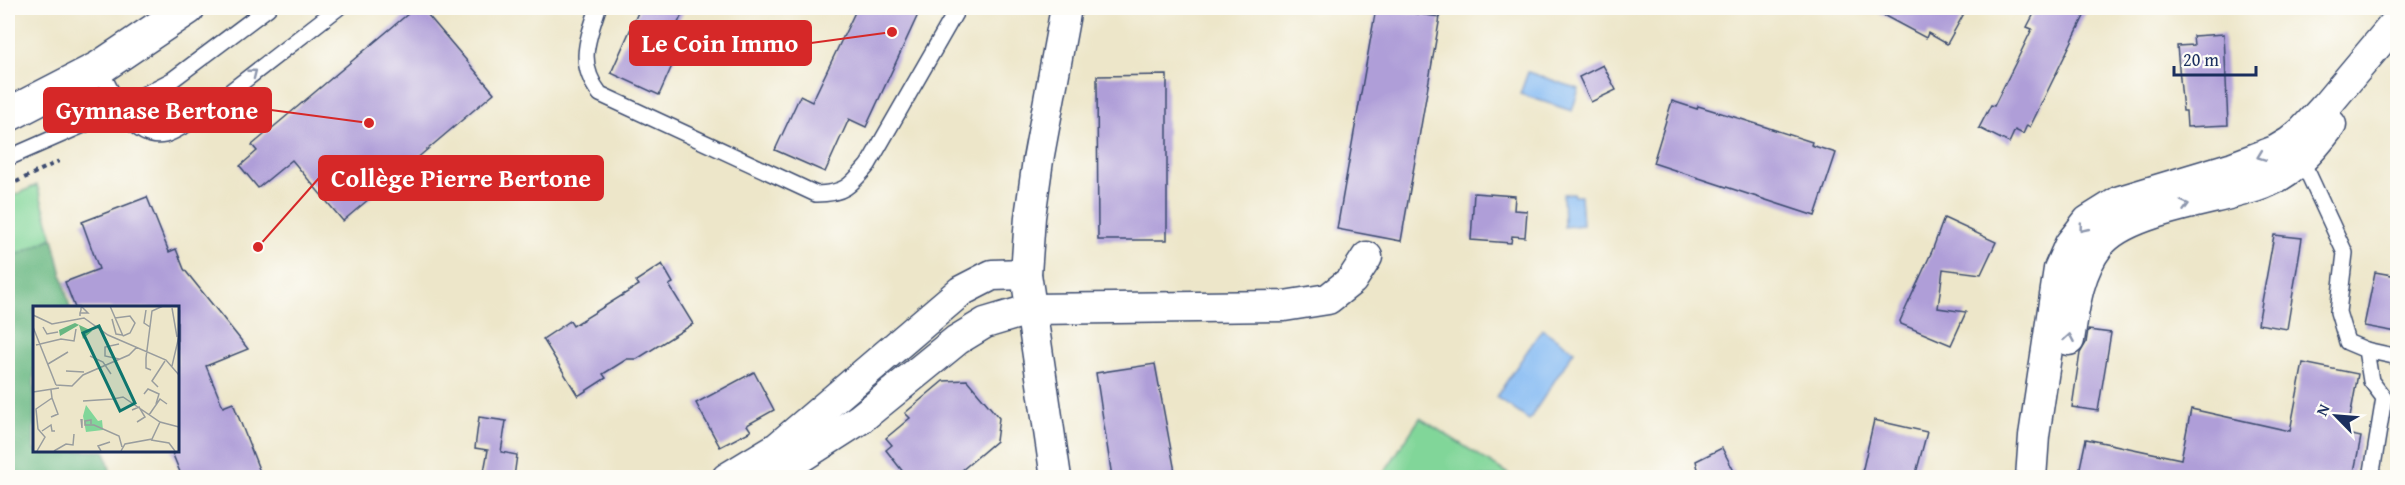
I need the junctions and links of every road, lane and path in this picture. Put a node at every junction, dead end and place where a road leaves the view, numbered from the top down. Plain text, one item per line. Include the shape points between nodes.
1 (188, 8) edge
2 (268, 8) edge
3 (338, 8) edge
4 (598, 8) edge
5 (958, 8) edge
6 (1066, 8) edge
7 (2394, 24) edge
8 (99, 68) junction
9 (121, 107) junction
10 (8, 115) edge
11 (2295, 152) junction
12 (8, 158) edge
13 (2212, 185) junction
14 (1367, 257) dead end
15 (1026, 274) junction
16 (1032, 309) junction
17 (2366, 350) junction
18 (2397, 357) edge
19 (727, 477) edge
20 (768, 477) edge
21 (1056, 477) edge
22 (2031, 477) edge
23 (2042, 477) edge
24 (2371, 477) edge

1 - 8 main road
2 - 9 lane via 172,80
9 -> 3 lane via 133,126 144,133 164,135 190,122
4 - 5 lane via 586,43 585,66 600,94 816,194 836,194 856,180 868,165
6 - 15 street via 1038,160
7 - 11 street via 2302,132
8 - 9 lane
8 - 10 main road
9 - 12 lane
11 - 13 street via 2275,151
11 - 17 lane via 2346,253 2338,312 2347,342
13 -> 22 street via 2120,201 2088,221 2070,244 2060,269
23 -> 13 street via 2081,279 2098,246 2139,219
14 - 16 street via 1352,279 1328,299 1284,306
15 - 16 street
15 - 19 street via 992,275 961,291 778,447
16 - 20 street via 985,323 957,340 860,419
16 - 21 street
17 - 18 lane
17 - 24 lane via 2371,381 2384,398

